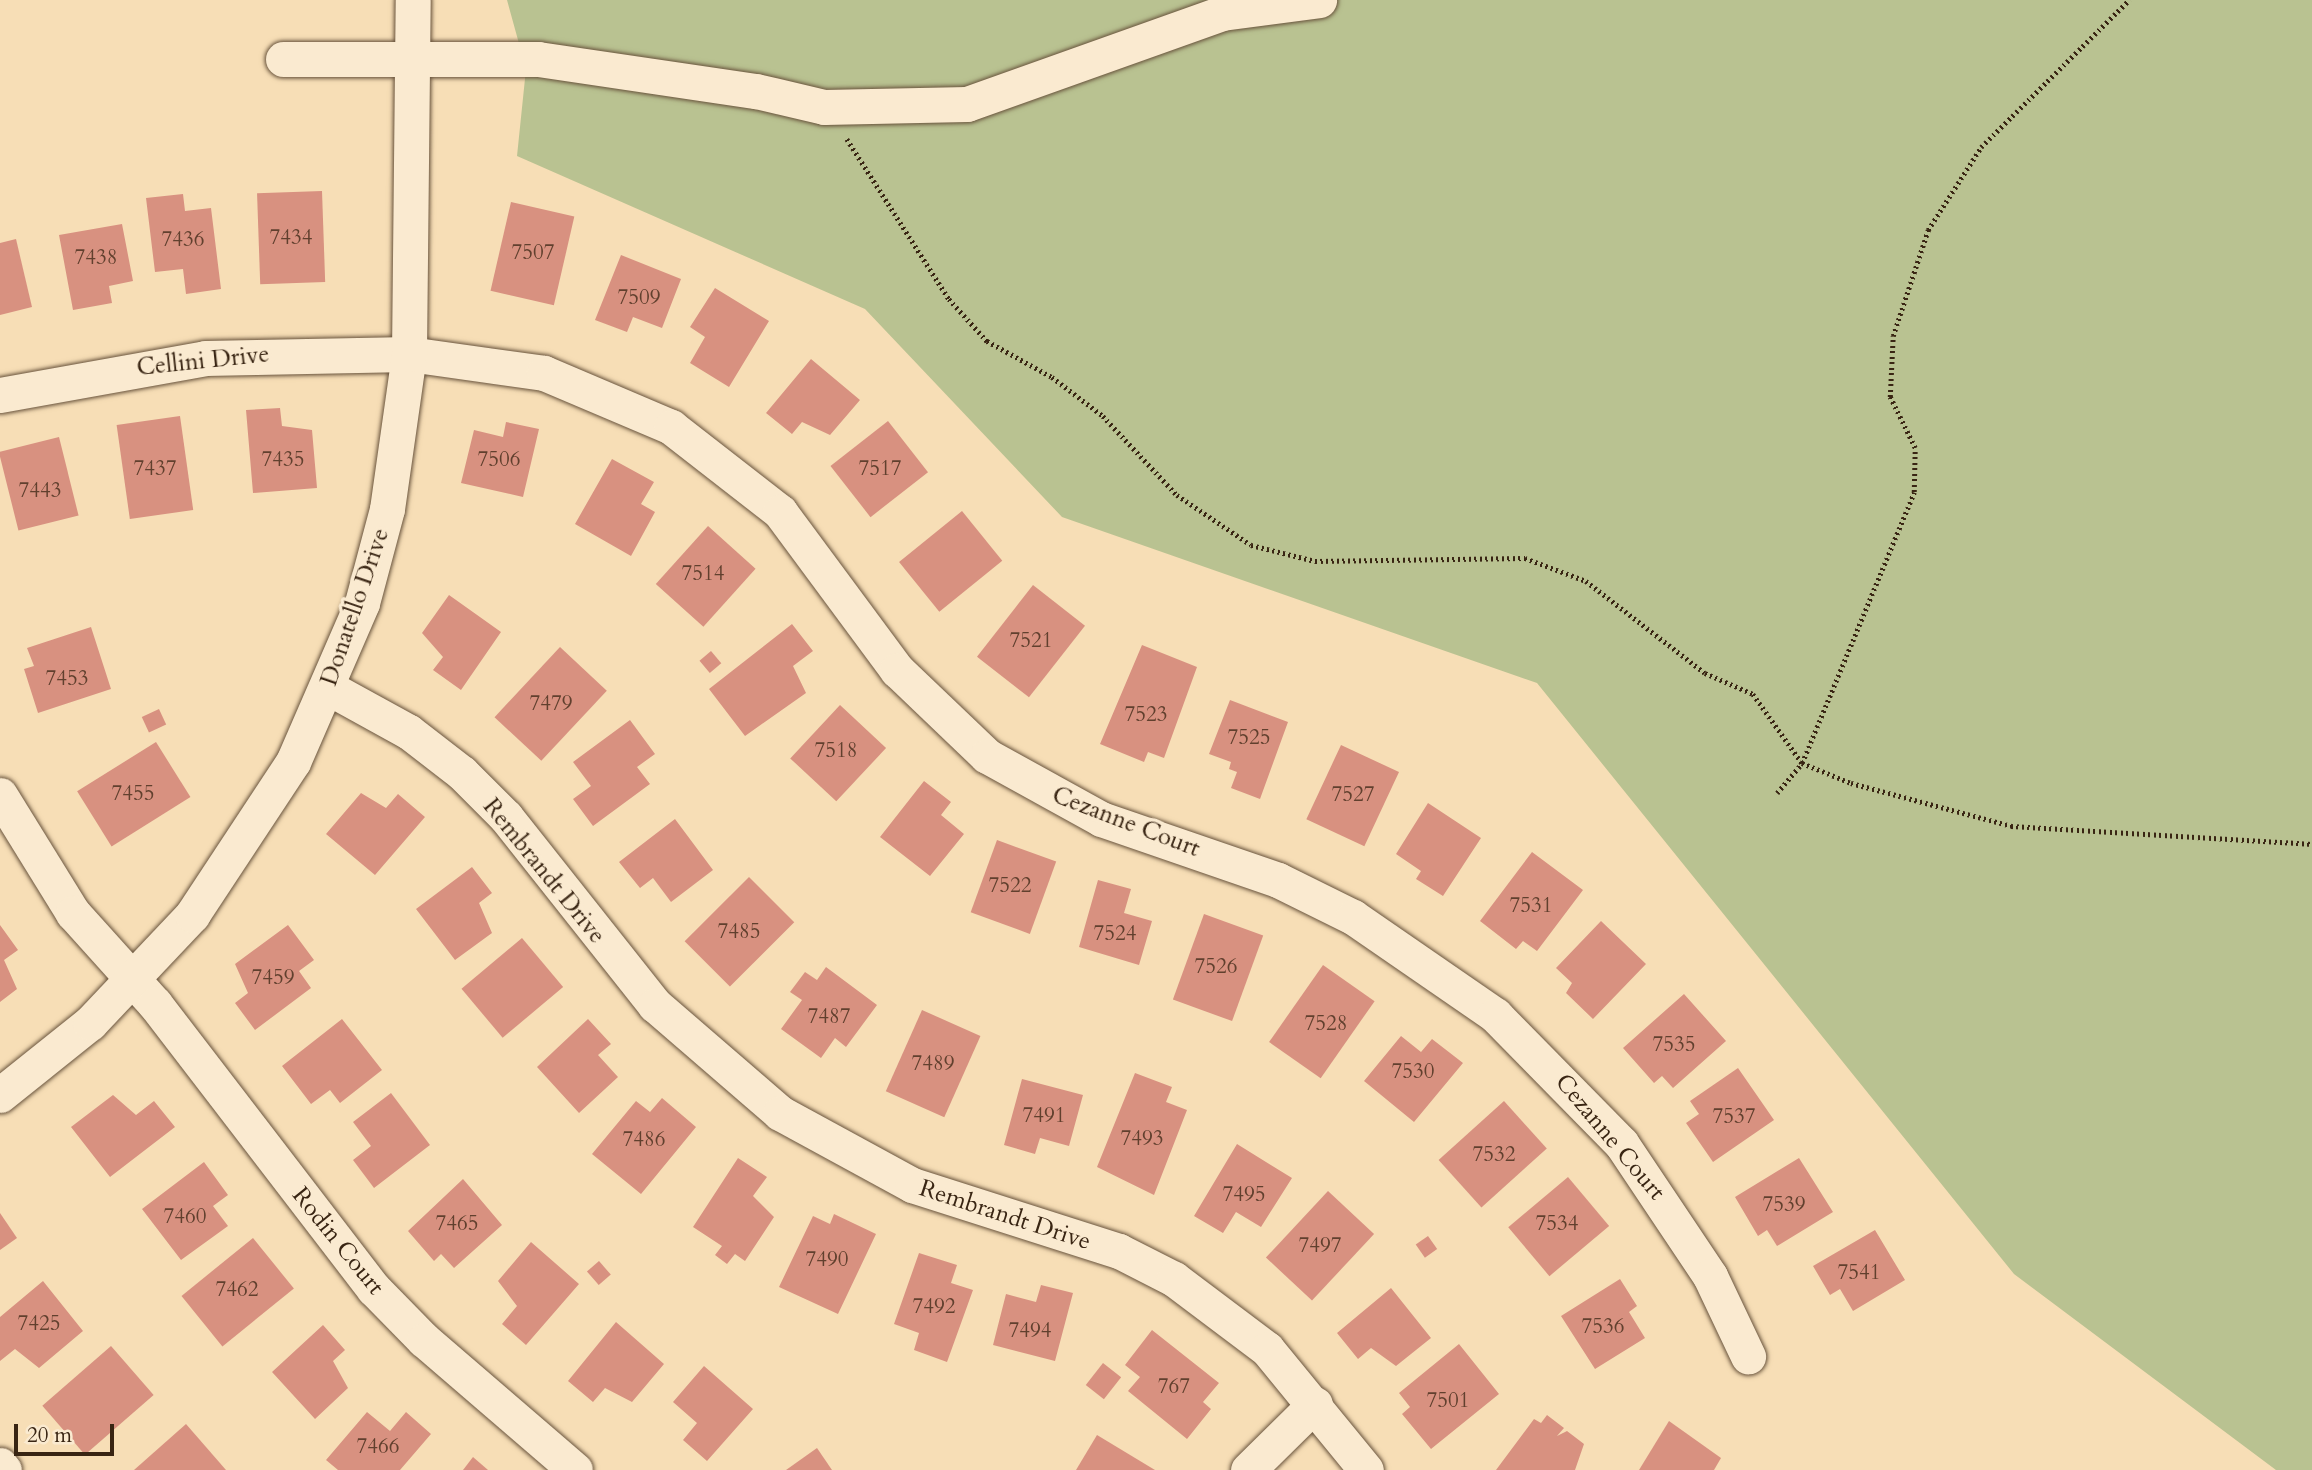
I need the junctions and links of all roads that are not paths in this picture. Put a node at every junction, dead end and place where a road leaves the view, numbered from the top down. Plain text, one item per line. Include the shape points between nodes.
1 (413, 0) edge
2 (1319, 0) edge
3 (283, 59) dead end
4 (412, 62) junction
5 (409, 354) junction
6 (0, 395) edge
7 (329, 688) junction
8 (0, 795) edge
9 (133, 980) junction
10 (0, 1095) edge
11 (1748, 1356) dead end
12 (1315, 1404) junction
13 (0, 1465) edge
14 (4, 1470) edge
15 (575, 1470) edge
16 (1248, 1470) edge
17 (1366, 1470) edge

1 - 4 street, Donatello Drive
2 - 4 street via 1222,13 967,104 824,107 756,91 538,59
3 - 4 street
4 - 5 street, Donatello Drive
5 - 6 street, Cellini Drive via 205,358
5 - 7 street, Donatello Drive via 387,509
5 - 11 street, Cezanne Court via 544,373 671,427 780,512 897,670 987,756 1101,819 1278,880 1423,960 1496,1015 1621,1143 1710,1276
7 - 9 street, Donatello Drive via 246,840
7 - 12 street, Rembrandt Drive via 409,732 462,773 506,817 655,1005 780,1113 912,1185 1119,1251 1174,1279 1267,1349
8 - 9 street, Rodin Court via 73,913
9 - 10 street, Donatello Drive
9 - 15 street, Rodin Court via 374,1289 424,1340
12 - 16 street
12 - 17 street, Rembrandt Drive
13 - 14 street

